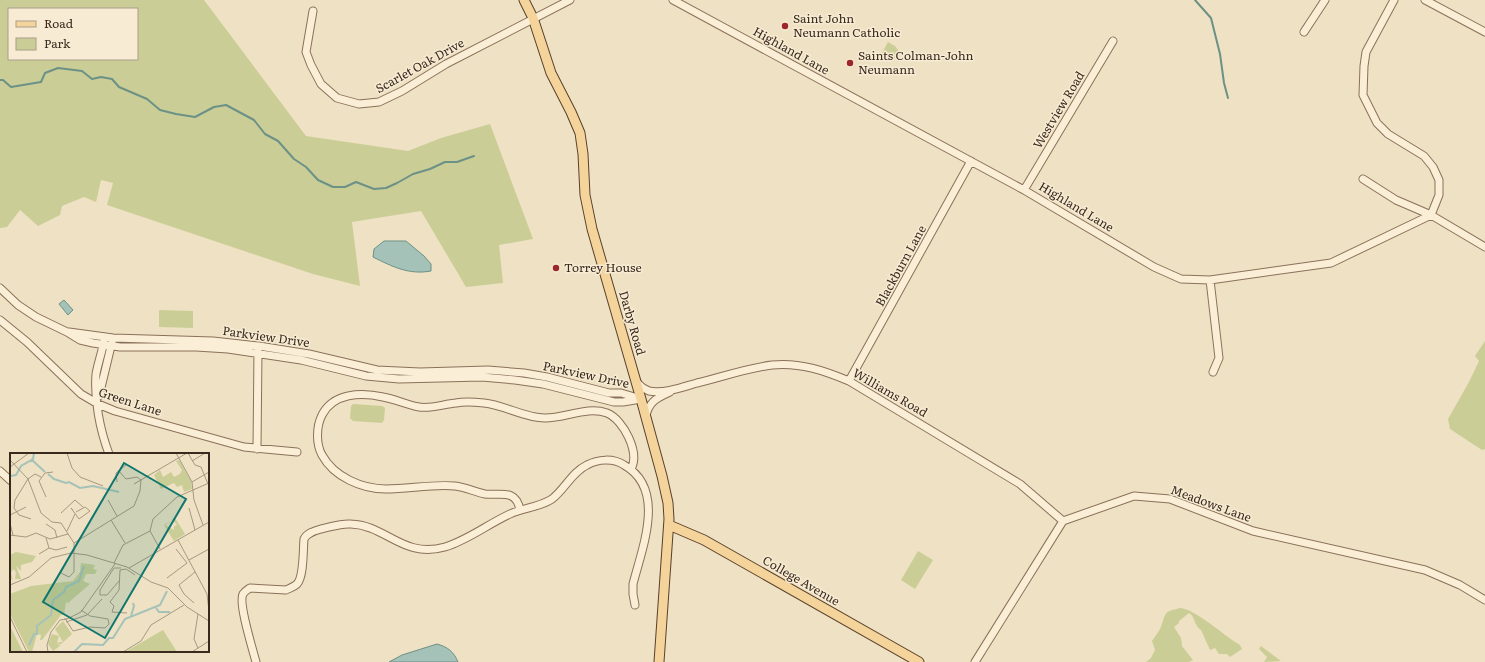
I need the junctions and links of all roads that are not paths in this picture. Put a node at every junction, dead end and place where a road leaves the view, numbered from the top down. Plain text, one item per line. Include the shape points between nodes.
1 (524, 0) edge
2 (570, 0) edge
3 (673, 0) edge
4 (1325, 0) edge
5 (1394, 0) edge
6 (1425, 0) edge
7 (313, 11) dead end
8 (534, 18) junction
9 (1304, 32) dead end
10 (1485, 32) edge
11 (1113, 41) dead end
12 (971, 161) junction
13 (1363, 179) dead end
14 (1024, 190) junction
15 (1431, 215) junction
16 (1485, 247) edge
17 (1210, 280) junction
18 (0, 288) edge
19 (0, 320) edge
20 (67, 332) junction
21 (105, 336) junction
22 (113, 338) junction
23 (107, 345) junction
24 (258, 350) junction
25 (1213, 372) dead end
26 (636, 380) junction
27 (849, 381) junction
28 (682, 388) junction
29 (641, 399) junction
30 (98, 404) junction
31 (646, 418) junction
32 (257, 449) junction
33 (297, 452) dead end
34 (109, 453) edge
35 (631, 469) junction
36 (0, 471) edge
37 (10, 481) edge
38 (520, 510) junction
39 (1064, 521) junction
40 (669, 525) junction
41 (1485, 600) edge
42 (635, 605) dead end
43 (256, 662) edge
44 (659, 662) edge
45 (919, 662) edge
46 (975, 662) edge

1 - 8 main road, Darby Road
2 - 8 street, Scarlet Oak Drive
3 - 12 street, Highland Lane
4 - 9 street
5 - 15 street via 1366,52 1363,95 1376,123 1388,134 1424,156 1433,167 1439,180 1439,195
6 - 10 street
7 - 8 street, Scarlet Oak Drive via 306,52 311,66 321,84 337,98 359,104 379,102 402,92 446,64
8 - 26 main road, Darby Road via 551,73 580,133 585,195 592,230
11 - 14 street, Westview Road
12 - 14 street, Highland Lane
12 - 27 street, Blackburn Lane
13 - 15 street via 1396,200
14 - 17 street, Highland Lane via 1154,266 1181,279
15 - 16 street
15 - 17 street, Highland Lane via 1331,262
17 - 25 street via 1219,358
18 - 20 street, Parkview Drive via 36,318
19 - 30 street, Green Lane via 77,391
20 - 21 street, Parkview Drive
20 - 23 street, Parkview Drive via 80,340
21 - 22 street, Parkview Drive
21 - 23 street
22 - 23 street
22 - 24 street, Parkview Drive via 213,341
23 - 24 street, Parkview Drive
23 - 30 street
24 - 29 street, Parkview Drive via 313,359 366,376 398,379 491,374 515,380 557,383 614,402
24 - 32 street
26 - 28 street, Williams Road via 648,391
26 - 29 main road, Darby Road
27 - 28 street, Williams Road via 826,371 803,366 772,365
27 - 39 street, Williams Road via 1020,484
28 - 31 street, Williams Road via 660,396 652,402
29 - 31 main road, Darby Road
30 - 32 street, Green Lane via 115,411
30 - 34 street via 103,438
31 - 40 main road, Darby Road via 665,489
32 - 33 street, Green Lane
35 - 38 street via 612,461 591,463 581,469 552,499 544,504
35 - 38 street via 633,449 625,430 617,420 600,412 546,418 486,403 458,402 424,407 382,396 353,394 341,398 322,415 318,426 319,449 329,464 348,479 369,487 384,489 432,485 456,486 486,494 503,493 515,498
35 - 42 street via 643,485 649,512 648,527 633,584
36 - 37 street
38 - 43 street via 445,547 430,549 411,548 372,529 350,524 313,531 304,540 301,577 296,585 286,590 250,588 242,596
39 - 41 street, Meadows Lane via 1134,496 1170,499 1253,531 1425,570 1460,585
39 - 46 street
40 - 44 main road, Darby Road
40 - 45 main road, College Avenue via 704,540

